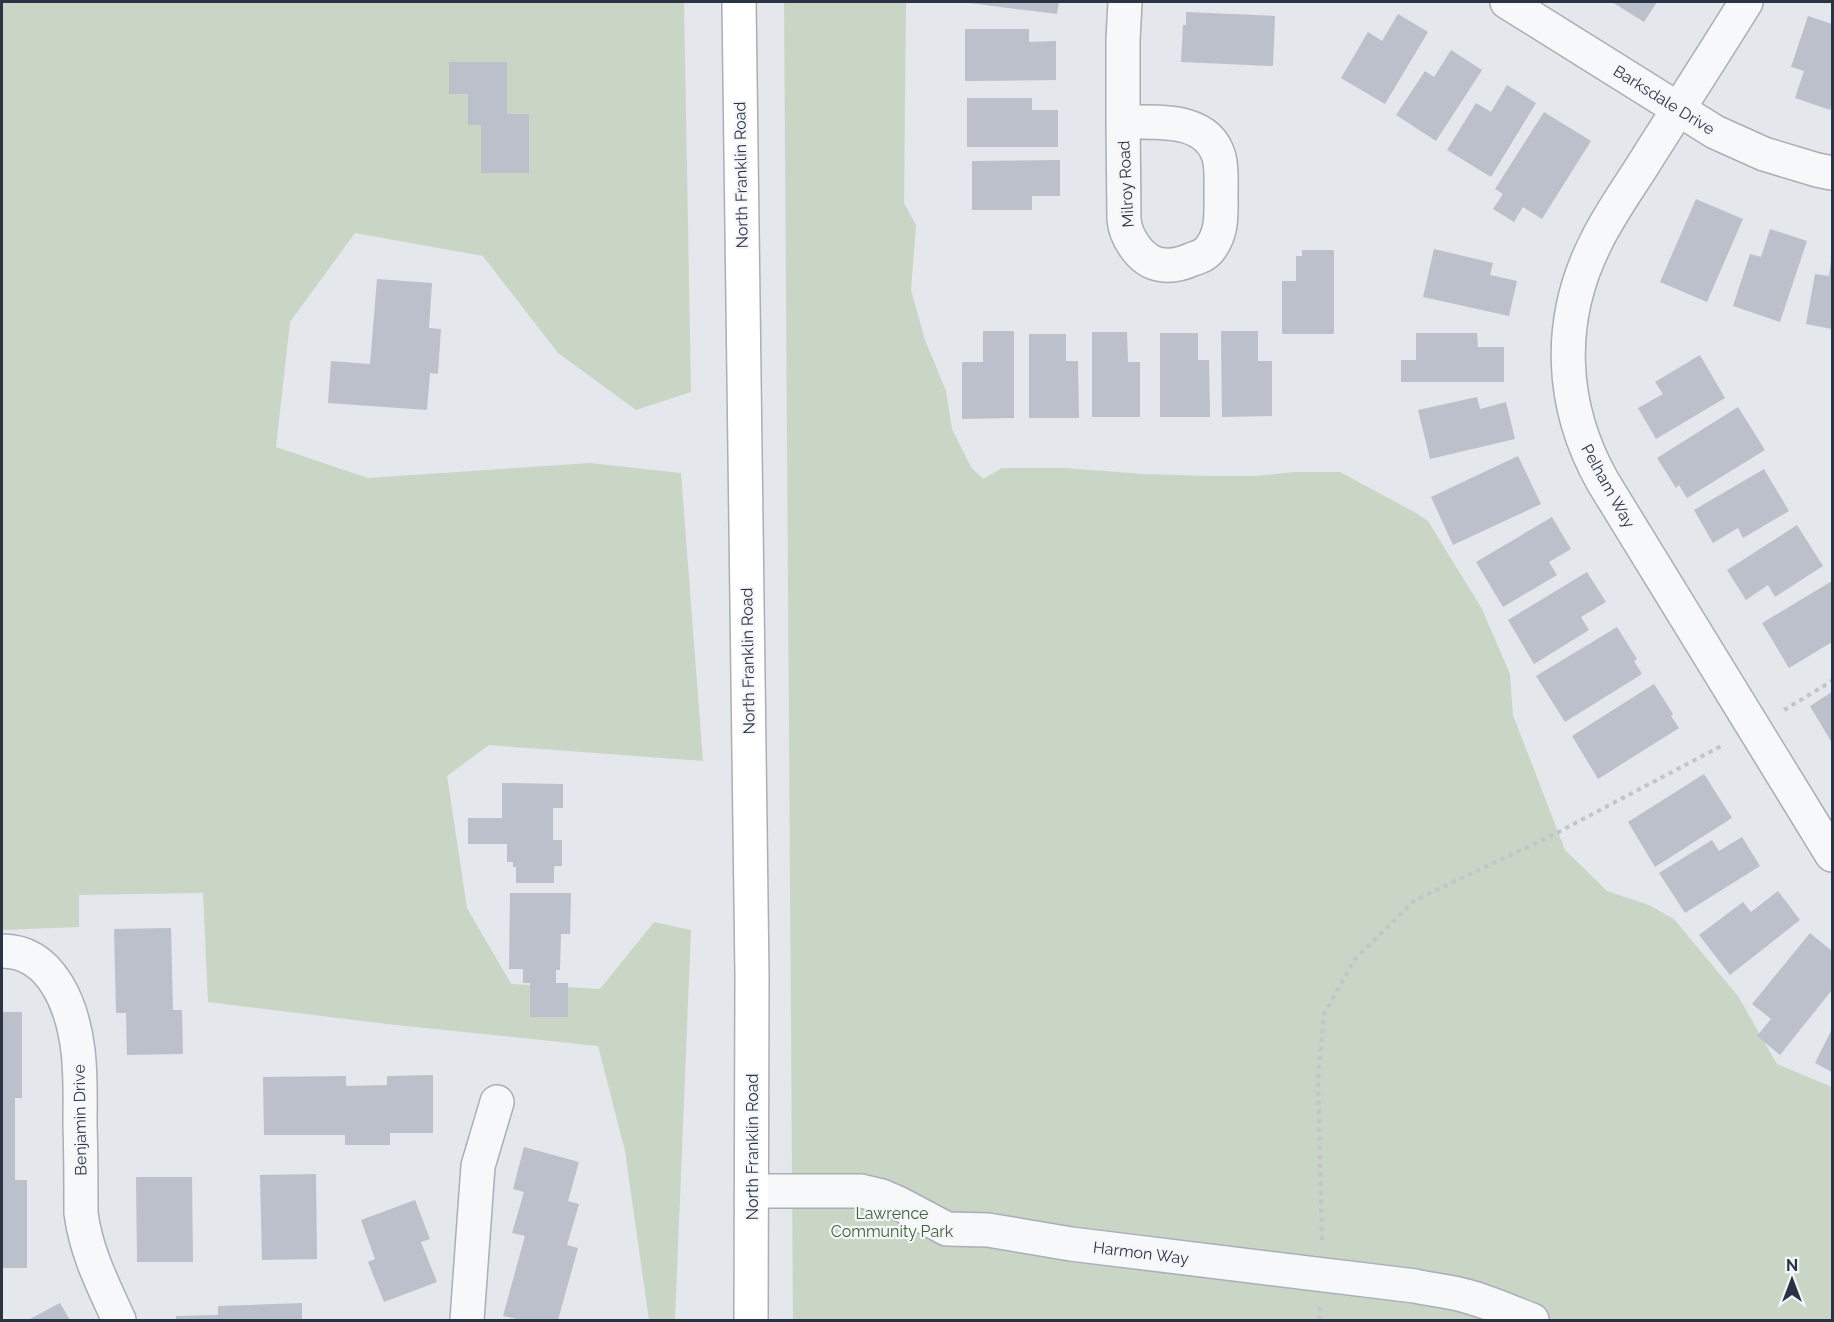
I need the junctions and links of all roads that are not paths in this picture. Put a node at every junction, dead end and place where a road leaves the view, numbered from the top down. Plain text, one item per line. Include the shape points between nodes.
1 (739, 2) edge
2 (1125, 2) edge
3 (1507, 2) edge
4 (1746, 2) edge
5 (1678, 110) junction
6 (1123, 122) junction
7 (1833, 173) edge
8 (1833, 855) edge
9 (2, 951) edge
10 (497, 1102) dead end
11 (752, 1191) junction
12 (119, 1320) edge
13 (467, 1320) edge
14 (751, 1320) edge
15 (1532, 1320) edge

1 - 11 main road, North Franklin Road
2 - 6 street, Milroy Road
3 - 5 street, Barksdale Drive
4 - 5 street, Pelham Way
5 - 7 street, Barksdale Drive via 1764,154
5 - 8 street, Pelham Way via 1600,235 1577,288 1568,343 1570,392 1576,421 1597,472
6 - 6 street, Milroy Road via 1124,226 1130,240 1158,264 1181,264 1205,254 1218,236 1221,222 1221,169 1216,150 1207,136 1180,123
9 - 12 street, Benjamin Drive via 39,962 53,975 75,1031 81,1213 95,1267
10 - 13 street via 478,1166
11 - 14 main road, North Franklin Road
11 - 15 street, Harmon Way via 861,1191 898,1203 947,1229 988,1230 1071,1244 1415,1286 1463,1295

